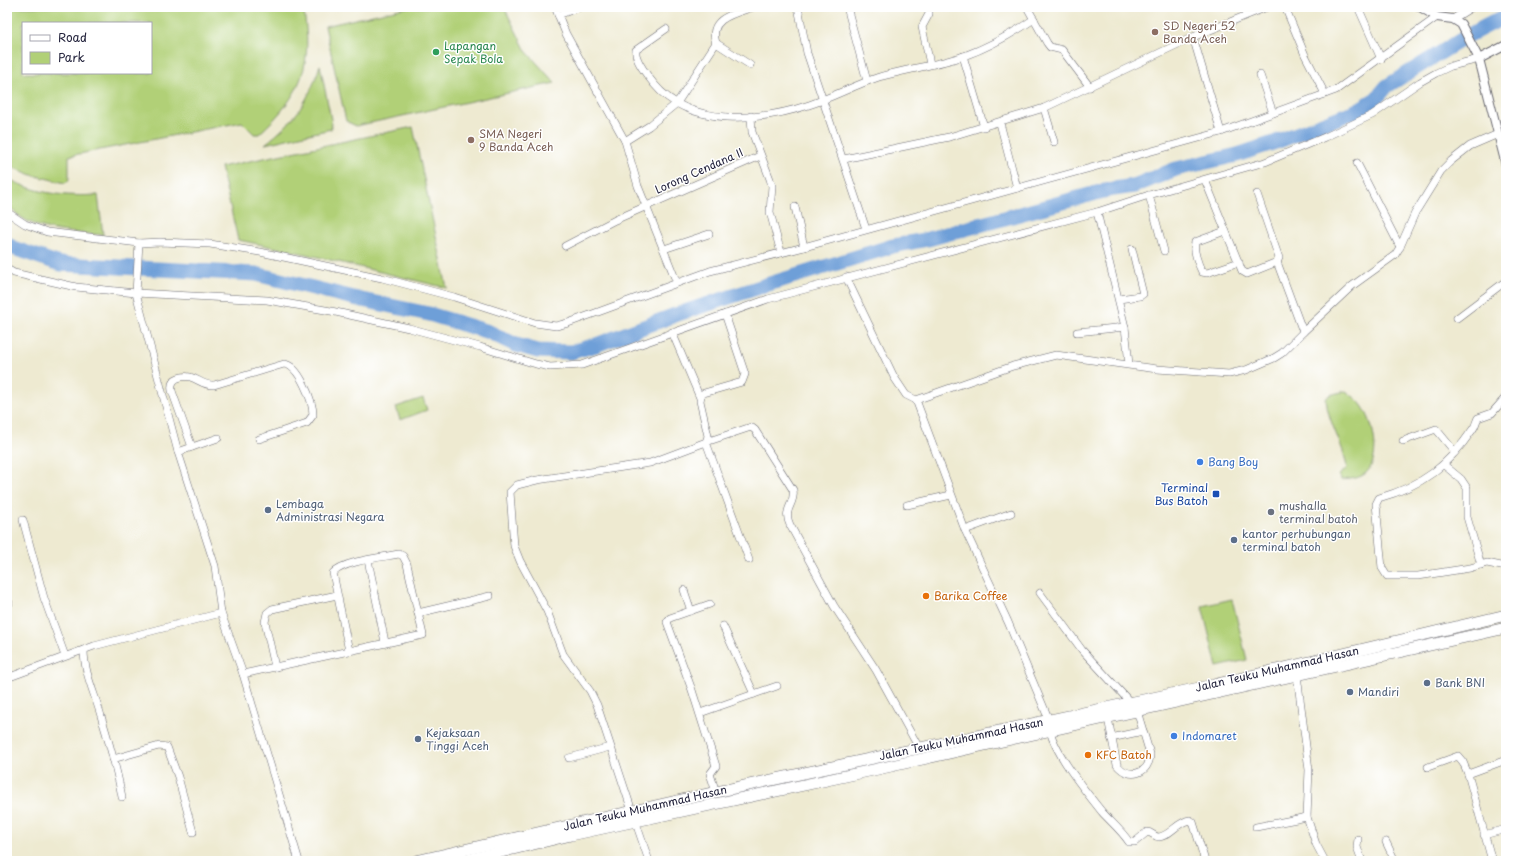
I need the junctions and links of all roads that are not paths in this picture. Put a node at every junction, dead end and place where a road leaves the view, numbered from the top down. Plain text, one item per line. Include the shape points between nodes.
1 (555, 7) edge
2 (580, 7) edge
3 (753, 7) edge
4 (798, 7) edge
5 (847, 7) edge
6 (929, 7) edge
7 (1027, 7) edge
8 (1267, 7) edge
9 (1285, 7) edge
10 (1358, 7) edge
11 (1420, 7) edge
12 (1472, 7) edge
13 (558, 14) junction
14 (1437, 17) junction
15 (1034, 19) junction
16 (1453, 19) junction
17 (666, 29) dead end
18 (1193, 37) junction
19 (716, 43) junction
20 (1506, 45) edge
21 (963, 56) junction
22 (1381, 59) junction
23 (1479, 59) junction
24 (930, 64) junction
25 (750, 65) dead end
26 (1260, 75) dead end
27 (867, 81) junction
28 (1090, 87) junction
29 (1325, 94) junction
30 (822, 101) junction
31 (677, 103) junction
32 (1044, 108) junction
33 (1273, 113) junction
34 (751, 116) junction
35 (1000, 123) junction
36 (984, 127) junction
37 (1221, 132) junction
38 (1498, 134) junction
39 (625, 141) junction
40 (1054, 142) dead end
41 (760, 156) junction
42 (844, 159) junction
43 (1357, 163) dead end
44 (1506, 165) edge
45 (1205, 180) junction
46 (1017, 188) junction
47 (1258, 194) dead end
48 (1149, 195) junction
49 (647, 206) junction
50 (795, 207) dead end
51 (7, 212) edge
52 (1097, 212) junction
53 (866, 229) junction
54 (1225, 231) junction
55 (709, 234) dead end
56 (139, 243) junction
57 (565, 246) dead end
58 (1400, 247) junction
59 (804, 248) junction
60 (664, 249) junction
61 (1132, 249) dead end
62 (1164, 251) dead end
63 (781, 253) junction
64 (1239, 262) junction
65 (1277, 262) junction
66 (7, 269) edge
67 (846, 277) junction
68 (1506, 281) edge
69 (677, 283) junction
70 (136, 293) junction
71 (1119, 299) junction
72 (725, 314) junction
73 (1457, 318) dead end
74 (1125, 327) junction
75 (672, 332) junction
76 (1077, 332) dead end
77 (1303, 332) junction
78 (1129, 364) junction
79 (1506, 397) edge
80 (700, 398) junction
81 (916, 400) junction
82 (218, 438) dead end
83 (259, 440) dead end
84 (1404, 441) dead end
85 (706, 442) junction
86 (192, 447) junction
87 (178, 452) junction
88 (1455, 452) junction
89 (1444, 465) junction
90 (951, 495) junction
91 (907, 505) dead end
92 (1011, 513) dead end
93 (23, 520) dead end
94 (965, 530) junction
95 (368, 560) junction
96 (749, 560) dead end
97 (1481, 565) junction
98 (1506, 567) edge
99 (684, 590) dead end
100 (1040, 593) dead end
101 (337, 595) junction
102 (490, 596) dead end
103 (710, 604) dead end
104 (691, 611) junction
105 (221, 613) junction
106 (418, 613) junction
107 (1506, 615) edge
108 (723, 626) dead end
109 (1506, 628) edge
110 (385, 642) junction
111 (84, 650) junction
112 (349, 651) junction
113 (65, 656) junction
114 (275, 667) junction
115 (1284, 673) junction
116 (243, 674) junction
117 (1297, 675) junction
118 (1264, 677) junction
119 (7, 678) edge
120 (777, 686) dead end
121 (754, 694) junction
122 (1130, 702) junction
123 (1138, 711) junction
124 (700, 713) junction
125 (1108, 718) junction
126 (1050, 726) junction
127 (1143, 731) junction
128 (1111, 738) junction
129 (610, 746) junction
130 (919, 748) junction
131 (569, 758) dead end
132 (874, 758) junction
133 (113, 759) junction
134 (1506, 760) edge
135 (1428, 767) dead end
136 (878, 769) junction
137 (1468, 774) junction
138 (716, 792) junction
139 (122, 797) dead end
140 (632, 811) junction
141 (1307, 817) junction
142 (636, 823) junction
143 (1256, 827) dead end
144 (1506, 829) edge
145 (570, 830) junction
146 (193, 832) dead end
147 (1484, 836) junction
148 (1358, 839) dead end
149 (1386, 842) dead end
150 (299, 861) edge
151 (416, 861) edge
152 (463, 861) edge
153 (649, 861) edge
154 (1205, 861) edge
155 (1324, 861) edge
156 (1362, 861) edge
157 (1395, 861) edge
158 (1492, 861) edge

1 - 13 street
2 - 13 street
3 - 19 street via 727,16 717,23 713,32
4 - 30 street via 807,53
5 - 27 street
6 - 24 street via 929,14 922,27
7 - 15 street
8 - 18 street
9 - 29 street
10 - 22 street
11 - 14 street
12 - 16 street
13 - 39 street
14 - 16 street
14 - 22 street
15 - 21 street via 1002,39
15 - 28 street via 1047,43 1062,50
16 - 23 street via 1462,24
17 - 31 street via 636,50 635,54 660,92
18 - 28 street
18 - 37 street
19 - 25 street
19 - 31 street
20 - 23 street
21 - 24 street
21 - 36 street
22 - 29 street via 1336,90
23 - 38 street
23 - 45 street via 1451,66 1436,73 1372,115 1342,130 1264,162
24 - 27 street
26 - 33 street
27 - 30 street
28 - 32 street
29 - 33 street
30 - 34 street
30 - 42 street
31 - 34 street via 709,115 737,118
31 - 39 street via 649,126
32 - 35 street
32 - 40 street
33 - 37 street
34 - 41 street via 752,132
35 - 36 street
35 - 46 street
36 - 42 street
37 - 46 street
38 - 44 street
38 - 58 street via 1470,146 1441,171 1415,213
39 - 49 street via 631,167
41 - 49 street, Lorong Cendana II
41 - 63 street via 772,186 770,212
42 - 53 street
43 - 58 street
45 - 48 street
45 - 54 street
46 - 53 street
47 - 65 street via 1279,255
48 - 52 street
48 - 62 street
49 - 57 street, Lorong Cendana II
49 - 60 street
50 - 59 street
51 - 56 street via 25,224 47,232
52 - 67 street
52 - 71 street
53 - 59 street
54 - 64 street
54 - 64 street via 1195,242 1202,272 1207,273
55 - 60 street
56 - 69 street via 210,244 260,252 411,285 454,296 535,323 556,326
56 - 70 street
58 - 77 street via 1395,255 1352,286
59 - 63 street
60 - 69 street
61 - 71 street via 1144,294
63 - 69 street via 710,271
64 - 65 street via 1242,271 1247,274
65 - 77 street
66 - 70 street via 14,273 76,287
67 - 72 street
67 - 81 street via 894,377 906,395
68 - 73 street
70 - 75 street via 267,300 331,310 550,367 582,365
70 - 87 street
71 - 74 street
72 - 75 street
72 - 80 street via 745,374 744,379 742,382 704,393
74 - 76 street
74 - 78 street
75 - 80 street
77 - 78 street via 1278,355 1246,370 1229,374 1172,371
78 - 81 street via 1056,355 1013,366
79 - 88 street via 1492,413 1478,418 1475,427
80 - 85 street via 708,436
81 - 90 street
82 - 86 street
83 - 86 street via 306,422 313,415 312,403 297,372 289,364 214,385 206,385 197,378 188,376 174,380 172,391
84 - 88 street via 1436,429
85 - 96 street
85 - 129 street via 650,463 537,480 517,485 510,492 514,546 547,611 562,654 598,705
85 - 130 street via 748,427 755,430 794,490 787,512 790,525 834,606 876,670
86 - 87 street
87 - 105 street via 215,566
88 - 89 street
89 - 97 street via 1461,479 1467,488 1466,517
89 - 97 street via 1402,491 1377,499 1382,568 1387,576 1401,577
90 - 91 street
90 - 94 street
92 - 94 street
93 - 113 street via 44,598
94 - 126 street via 1011,629
95 - 101 street via 336,570 333,577
95 - 106 street via 399,554 403,556
95 - 110 street
97 - 98 street
99 - 104 street
100 - 122 street via 1082,650
101 - 112 street
101 - 114 street via 272,609 267,613 265,622
102 - 106 street
103 - 104 street
104 - 124 street via 670,618 667,622
105 - 111 street
105 - 116 street
106 - 110 street via 423,635
107 - 115 highway, Jalan Teuku Muhammad Hasan
108 - 121 street
109 - 117 highway, Jalan Teuku Muhammad Hasan
110 - 112 street
111 - 113 street
111 - 133 street via 90,684
112 - 114 street
113 - 119 street
114 - 116 street
115 - 117 highway, Jalan Teuku Muhammad Hasan
115 - 118 highway, Jalan Teuku Muhammad Hasan
116 - 150 street
117 - 141 street via 1309,770
118 - 122 highway, Jalan Teuku Muhammad Hasan
118 - 123 highway, Jalan Teuku Muhammad Hasan
120 - 121 street
121 - 124 street
122 - 126 highway, Jalan Teuku Muhammad Hasan
123 - 125 highway, Jalan Teuku Muhammad Hasan
123 - 127 street
124 - 138 street via 716,765 710,774
125 - 126 highway, Jalan Teuku Muhammad Hasan
125 - 128 street
126 - 130 highway, Jalan Teuku Muhammad Hasan
126 - 136 highway, Jalan Teuku Muhammad Hasan
126 - 154 street via 1057,751 1129,842 1135,842 1147,832 1162,836 1182,822 1190,820 1193,822
127 - 128 street
127 - 128 street via 1150,761 1144,770 1135,773 1126,773 1117,765
129 - 131 street
129 - 140 street
130 - 132 highway, Jalan Teuku Muhammad Hasan
132 - 136 highway
132 - 138 highway, Jalan Teuku Muhammad Hasan
133 - 139 street
133 - 146 street via 159,746 167,747
134 - 137 street
135 - 137 street via 1456,756 1463,762
136 - 142 highway, Jalan Teuku Muhammad Hasan
137 - 147 street
138 - 140 highway, Jalan Teuku Muhammad Hasan
140 - 145 highway, Jalan Teuku Muhammad Hasan
141 - 143 street
141 - 155 street
142 - 145 highway, Jalan Teuku Muhammad Hasan
142 - 153 street
144 - 147 street
145 - 151 highway, Jalan Teuku Muhammad Hasan
145 - 152 highway, Jalan Teuku Muhammad Hasan
147 - 158 street
148 - 156 street via 1357,848
149 - 157 street

